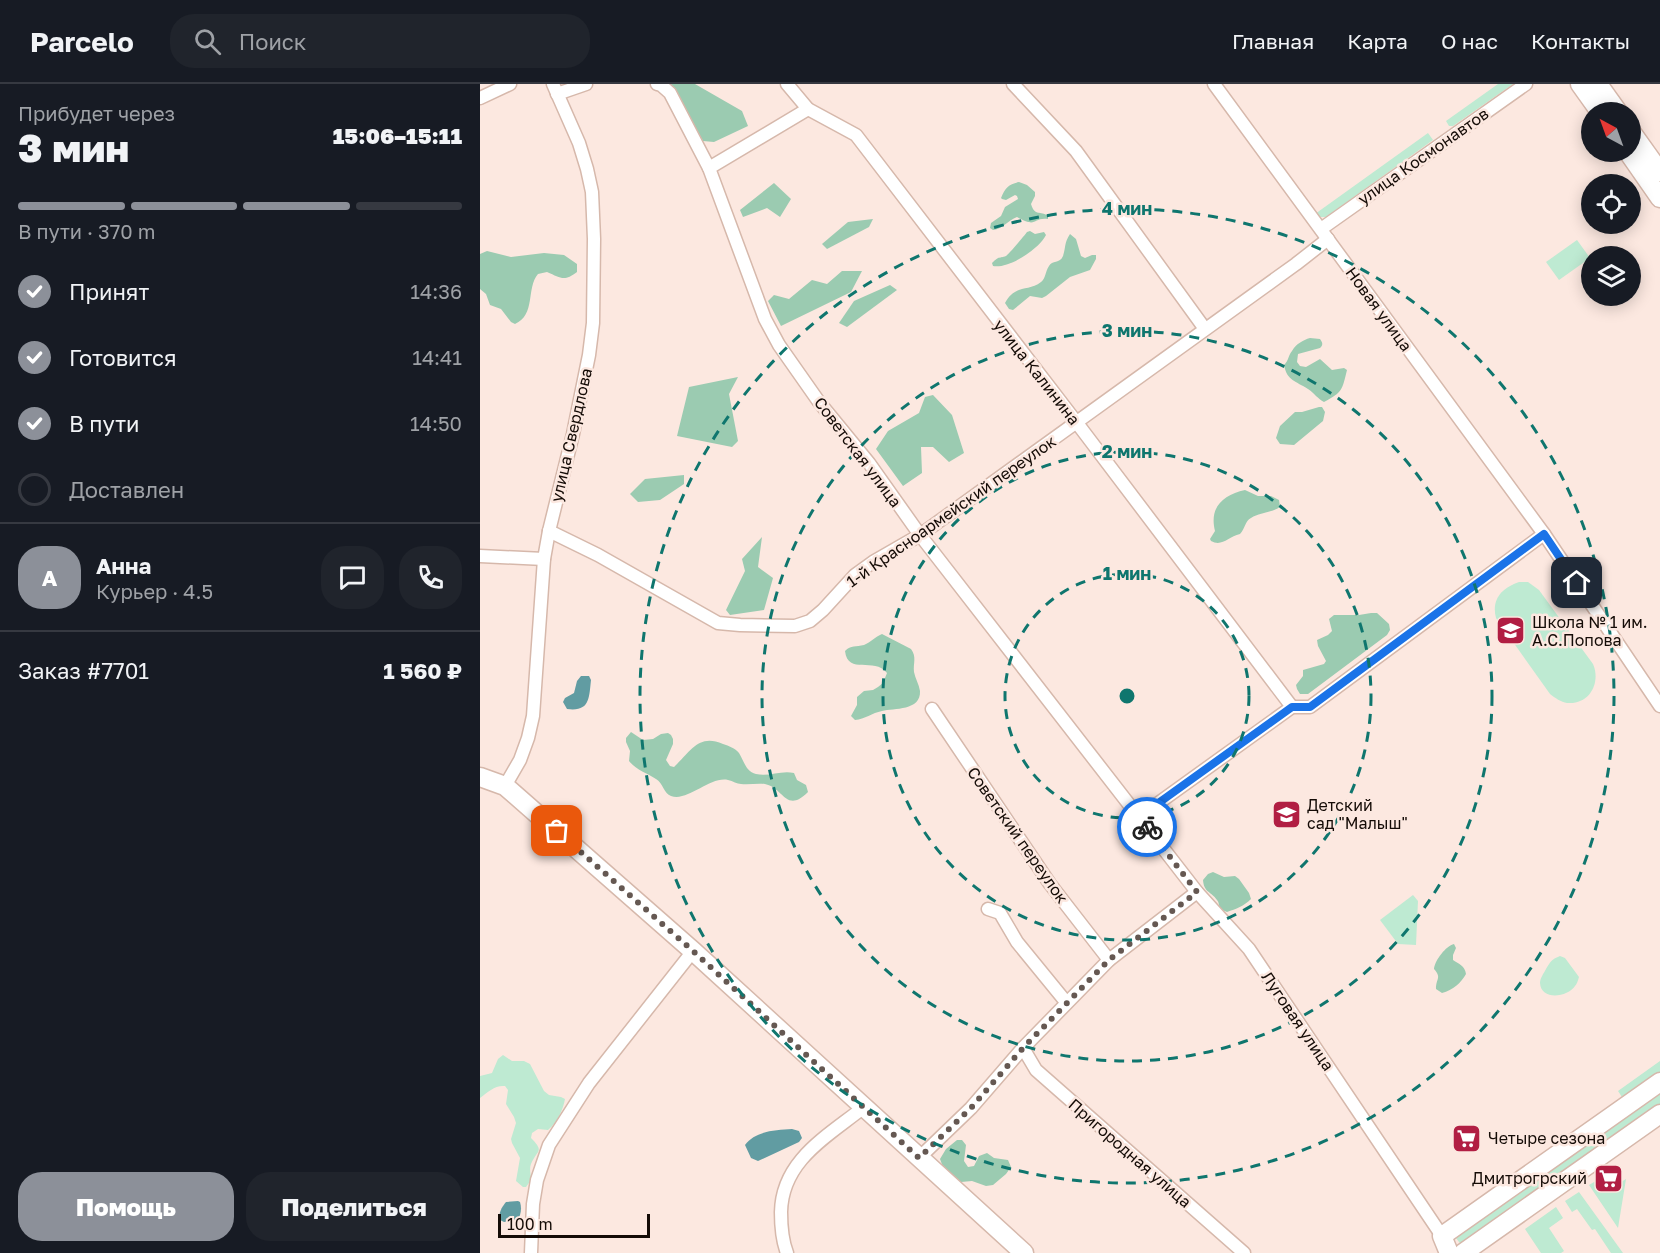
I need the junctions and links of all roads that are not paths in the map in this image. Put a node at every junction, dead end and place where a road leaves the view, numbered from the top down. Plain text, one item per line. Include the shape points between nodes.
1 (510, 84) edge
2 (586, 84) edge
3 (657, 84) edge
4 (787, 84) edge
5 (1013, 84) edge
6 (1214, 84) edge
7 (1526, 84) edge
8 (1580, 84) edge
9 (1598, 84) edge
10 (555, 89) edge
11 (480, 98) edge
12 (1593, 102) edge
13 (1611, 102) edge
14 (808, 109) junction
15 (1641, 145) edge
16 (1635, 162) edge
17 (709, 168) junction
18 (1660, 172) edge
19 (1660, 198) edge
20 (1324, 234) junction
21 (1206, 329) junction
22 (1077, 423) junction
23 (549, 531) junction
24 (1544, 534) junction
25 (920, 535) junction
26 (480, 556) edge
27 (544, 560) junction
28 (1660, 706) edge
29 (1292, 707) junction
30 (932, 709) dead end
31 (480, 777) edge
32 (505, 786) junction
33 (1139, 817) junction
34 (1197, 892) junction
35 (988, 909) dead end
36 (693, 951) junction
37 (1109, 960) junction
38 (1066, 1002) junction
39 (1023, 1048) junction
40 (1660, 1082) edge
41 (864, 1107) junction
42 (1660, 1114) edge
43 (919, 1158) junction
44 (1446, 1245) edge
45 (531, 1253) edge
46 (787, 1253) edge
47 (1024, 1253) edge
48 (1244, 1253) edge
49 (1463, 1253) edge

1 - 11 street
2 - 10 street
3 - 17 street, Советская улица via 670,93
4 - 14 street, улица Калинина
5 - 21 street via 1076,152
6 - 20 street, Новая улица
7 - 20 street, улица Космонавтов
8 - 12 main road
9 - 13 main road
10 - 23 street, улица Свердлова via 579,143 592,192 593,323 575,423
14 - 17 street
14 - 22 street, улица Калинина via 856,135
15 - 18 main road
16 - 19 main road
17 - 25 street, Советская улица via 765,319 779,345
20 - 21 street, 1-й Красноармейский переулок via 1296,264
20 - 24 street, Новая улица
21 - 22 street, 1-й Красноармейский переулок
22 - 25 street, 1-й Красноармейский переулок
22 - 29 street, улица Калинина
23 - 25 street, 1-й Красноармейский переулок via 718,623 795,626 810,621 823,610 855,575
23 - 27 street, улица Свердлова
24 - 28 street, Новая улица
24 - 29 street via 1310,707
25 - 33 street, Советская улица
26 - 27 street
27 - 32 street, улица Свердлова via 533,716 520,760
29 - 33 street
30 - 37 street, Советский переулок via 1050,884
31 - 32 main road
32 - 36 main road
33 - 34 street, Луговая улица
34 - 37 street
34 - 44 street, Луговая улица via 1249,949
35 - 38 street via 1000,913 1017,942
36 - 41 main road
36 - 45 street via 589,1083 549,1145 537,1180
37 - 38 street
38 - 39 street
39 - 43 street via 971,1108
39 - 48 street, Пригородная улица via 1036,1070
40 - 44 main road
41 - 43 main road
41 - 46 street via 800,1159 789,1177 781,1205
42 - 49 main road
43 - 47 main road

